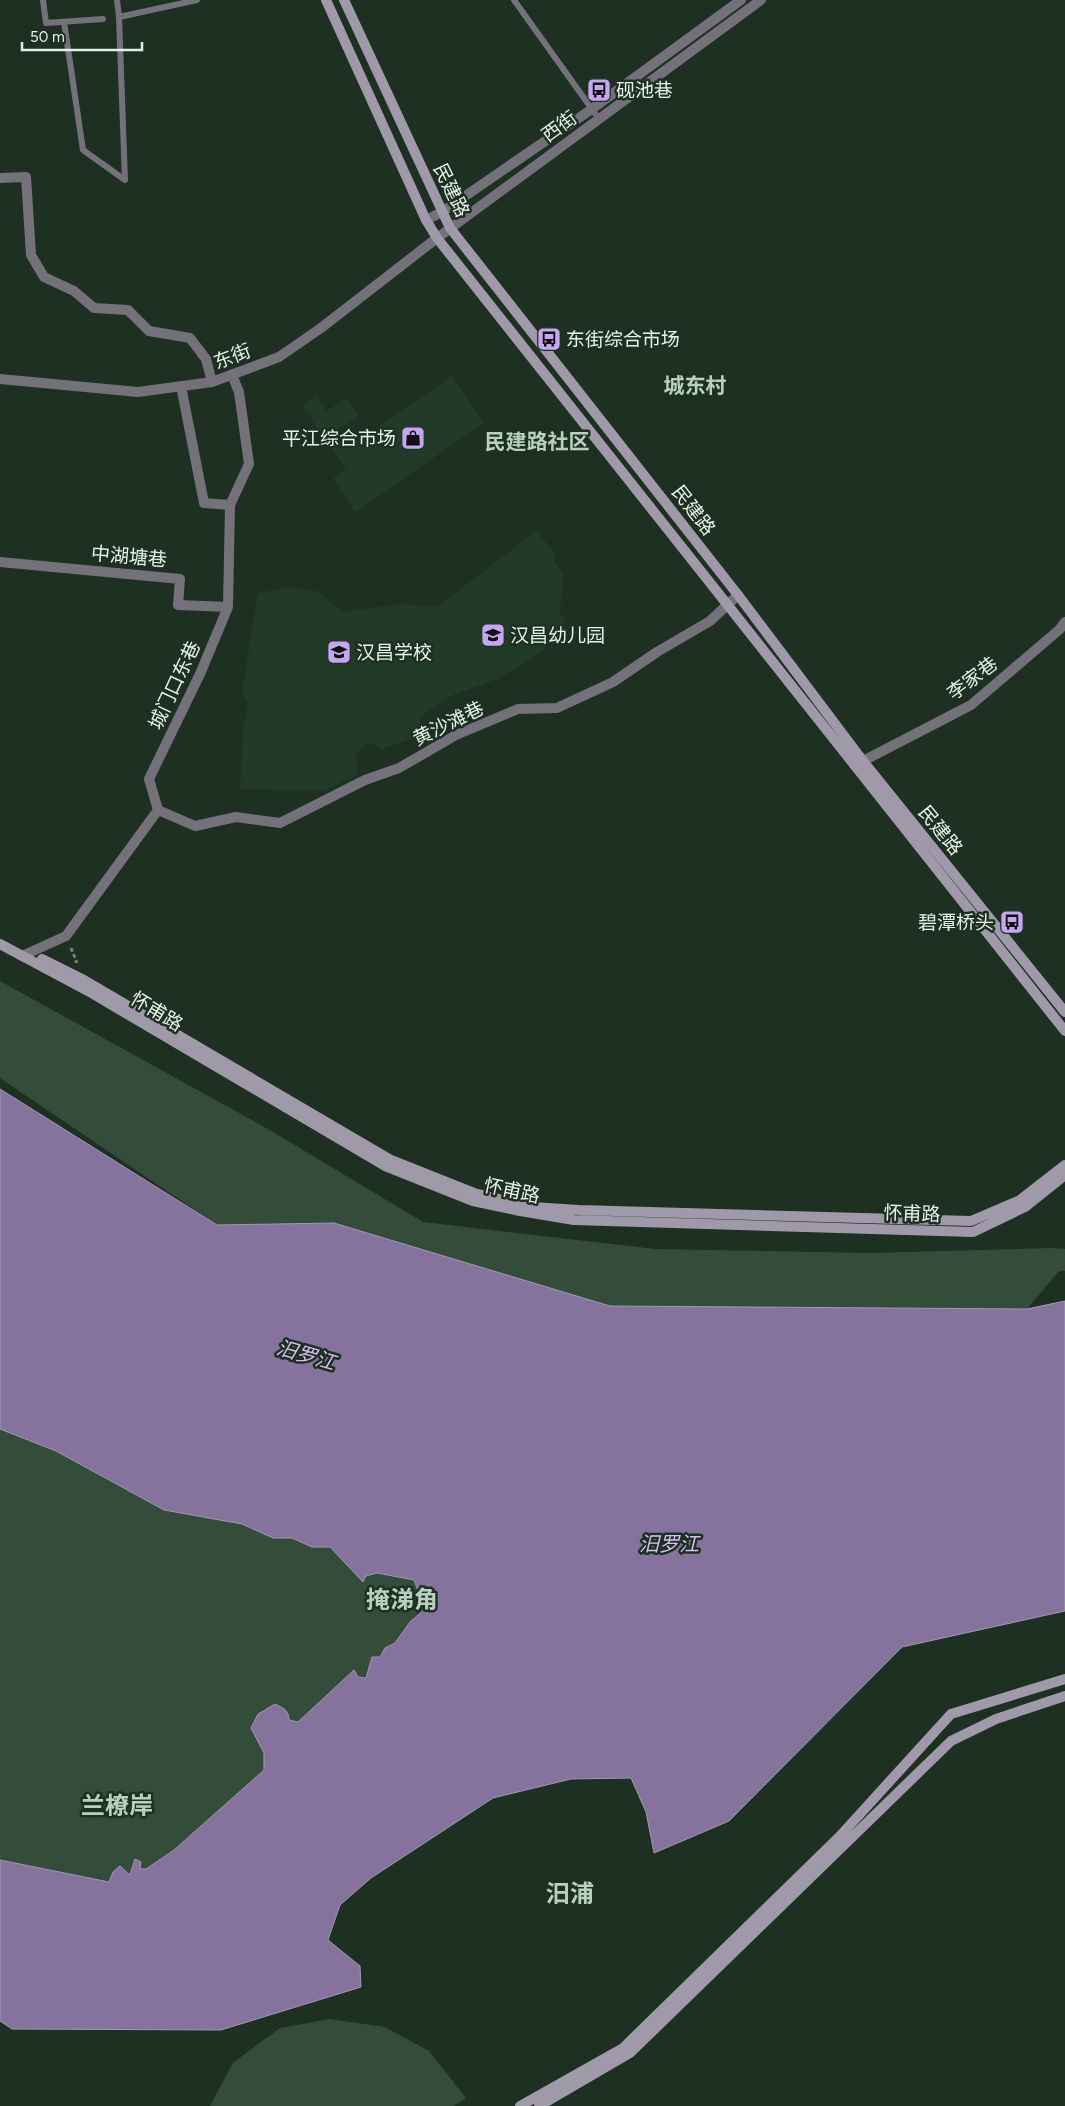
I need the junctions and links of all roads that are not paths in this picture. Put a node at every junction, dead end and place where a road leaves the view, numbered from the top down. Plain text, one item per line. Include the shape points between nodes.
1 (43, 0) edge
2 (117, 0) edge
3 (197, 0) edge
4 (326, 0) edge
5 (344, 0) edge
6 (514, 0) edge
7 (741, 0) edge
8 (761, 0) edge
9 (119, 17) junction
10 (103, 19) dead end
11 (64, 22) junction
12 (592, 108) junction
13 (599, 119) junction
14 (0, 178) edge
15 (442, 212) junction
16 (426, 220) junction
17 (450, 228) junction
18 (436, 238) junction
19 (232, 375) junction
20 (0, 379) edge
21 (212, 382) junction
22 (181, 386) junction
23 (230, 504) junction
24 (0, 562) edge
25 (738, 595) junction
26 (727, 606) junction
27 (228, 607) junction
28 (1065, 622) edge
29 (863, 761) junction
30 (158, 810) junction
31 (0, 936) edge
32 (0, 944) edge
33 (26, 954) junction
34 (1065, 1012) edge
35 (1065, 1031) edge
36 (1065, 1165) edge
37 (1065, 1174) edge
38 (1065, 1679) edge
39 (1065, 1696) edge
40 (520, 2106) edge
41 (539, 2106) edge

1 - 11 lane via 46,23
2 - 9 lane
3 - 9 lane
4 - 16 main road
5 - 15 main road, 民建路
6 - 12 lane
7 - 12 street, 西街
8 - 13 street, 西街
9 - 11 lane via 125,180 83,150
10 - 11 lane
12 - 13 lane
12 - 15 street, 西街
13 - 17 street, 西街
14 - 21 street via 26,177 31,254 44,277 74,291 94,308 128,310 149,331 190,338 206,359
15 - 16 street, 西街
15 - 17 main road, 民建路
16 - 18 main road
17 - 18 street, 西街
17 - 25 main road, 民建路
18 - 19 street, 东街 via 279,357
18 - 26 main road
19 - 21 street, 东街
19 - 23 street, 城门口东巷 via 239,392 249,464
20 - 22 street, 东街 via 138,392
21 - 22 street, 东街
22 - 23 street via 204,503
23 - 27 street, 城门口东巷
24 - 27 street, 中湖塘巷 via 180,579 178,605
25 - 26 street, 黄沙滩巷
25 - 29 main road, 民建路
26 - 30 street, 黄沙滩巷 via 691,634 613,682 557,708 518,709 456,735 399,768 365,780 280,822 236,817 195,826
26 - 35 main road
27 - 30 street, 城门口东巷 via 200,674 149,779
28 - 29 street, 李家巷 via 971,705
29 - 34 main road, 民建路
30 - 33 street via 66,936
31 - 33 main road
32 - 33 main road, 怀甫路
33 - 36 main road via 84,980 391,1160 474,1193 532,1207 971,1221 1020,1200
33 - 37 main road, 怀甫路 via 386,1166 473,1201 520,1212 574,1220 973,1232 1025,1207
38 - 40 main road via 951,1714 840,1836 623,2048
39 - 41 main road via 996,1719 950,1741 630,2053

